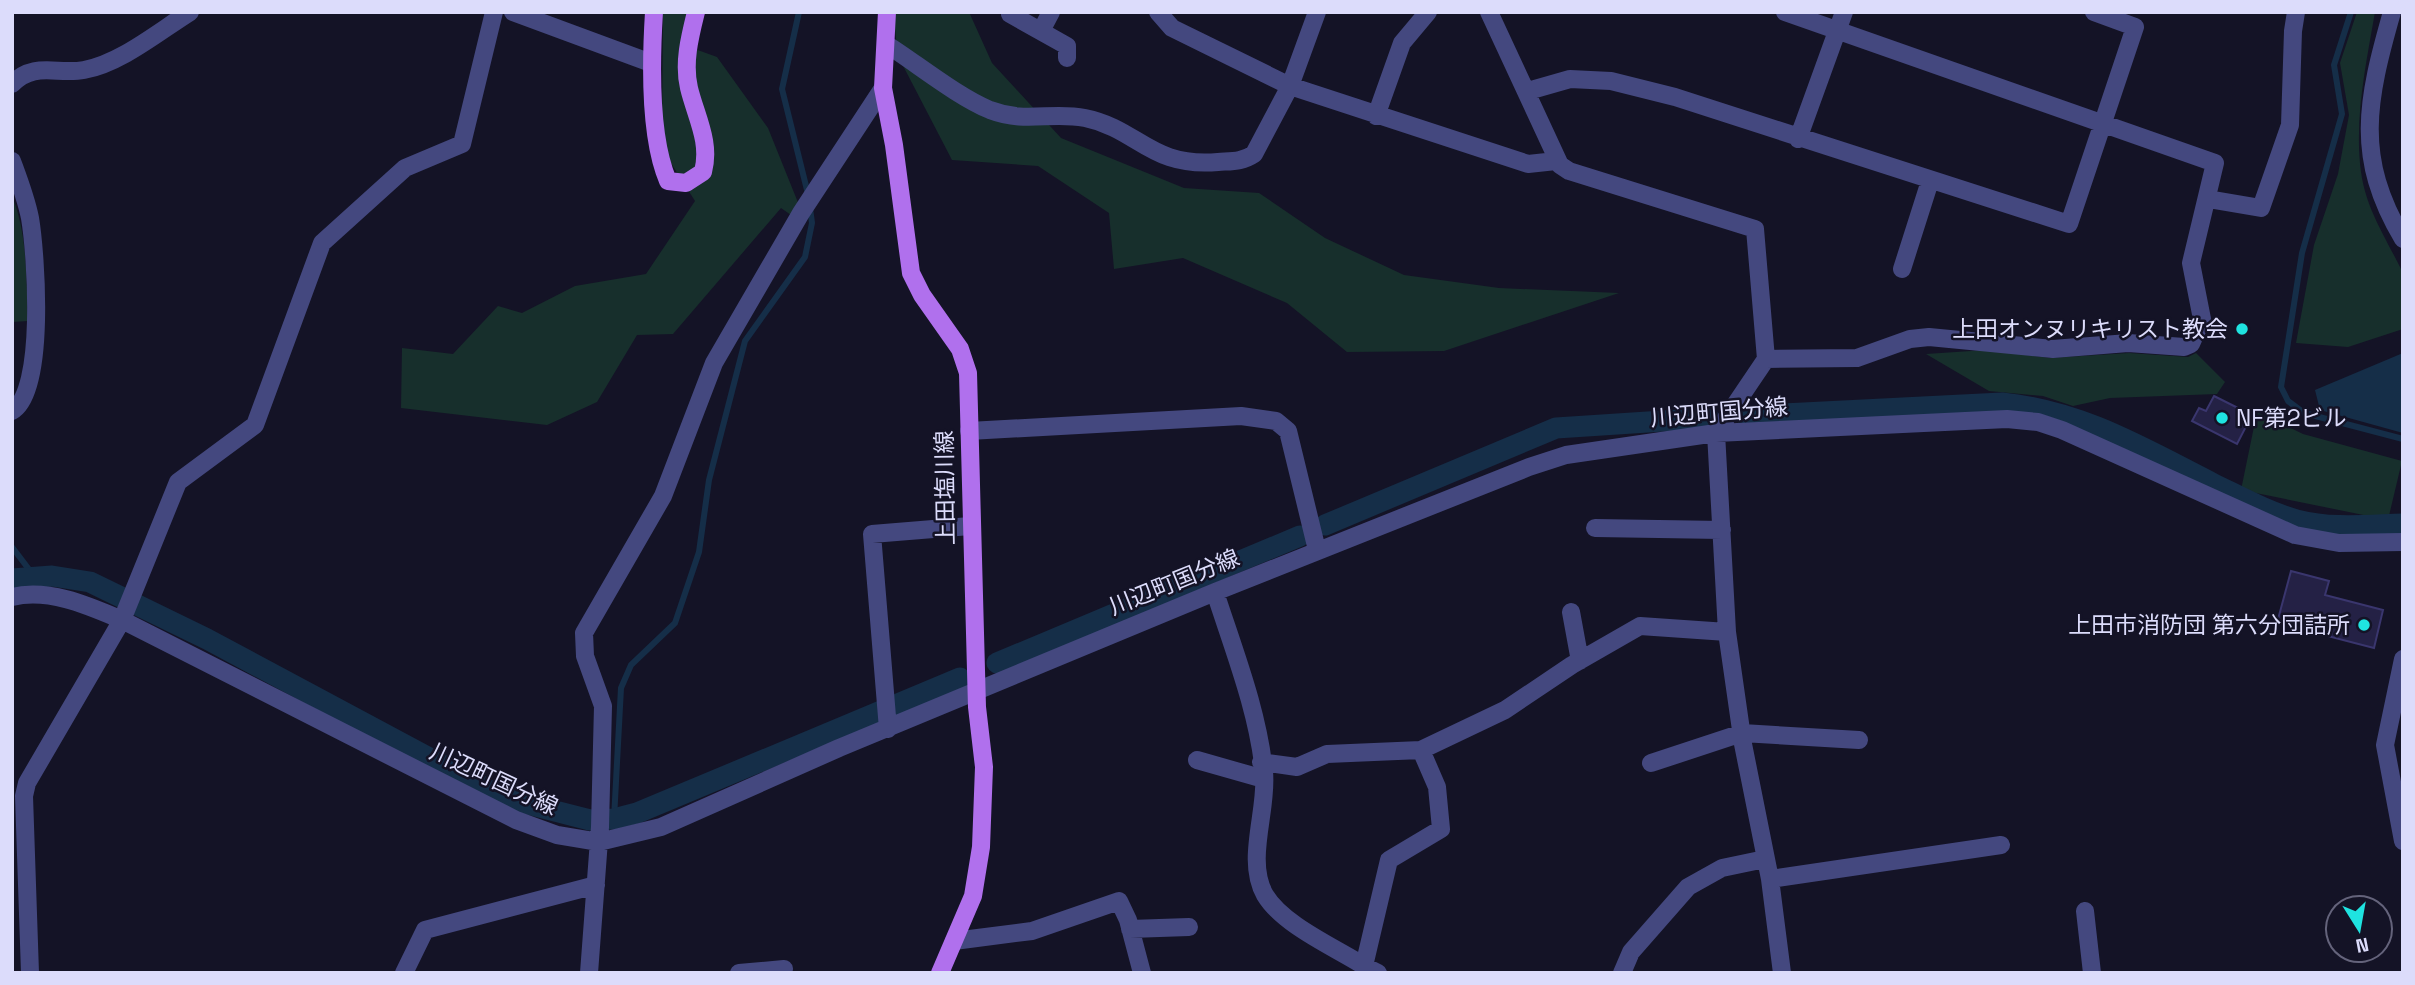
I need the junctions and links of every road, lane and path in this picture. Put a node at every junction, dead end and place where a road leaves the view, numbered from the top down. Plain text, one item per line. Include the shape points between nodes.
1 (190, 12) edge
2 (494, 12) edge
3 (513, 12) edge
4 (654, 12) edge
5 (696, 12) edge
6 (887, 12) edge
7 (1051, 12) edge
8 (1318, 12) edge
9 (1428, 12) edge
10 (1489, 12) edge
11 (1785, 12) edge
12 (1844, 12) edge
13 (2094, 12) edge
14 (2296, 12) edge
15 (2392, 12) edge
16 (1010, 14) dead end
17 (1165, 15) edge
18 (1041, 31) junction
19 (1837, 31) junction
20 (886, 44) junction
21 (1067, 58) dead end
22 (651, 63) junction
23 (12, 83) edge
24 (1290, 86) junction
25 (883, 88) junction
26 (1528, 91) junction
27 (1376, 116) junction
28 (2102, 124) junction
29 (1798, 139) junction
30 (1556, 160) junction
31 (12, 161) edge
32 (1930, 181) junction
33 (2208, 199) junction
34 (2403, 239) edge
35 (1902, 269) dead end
36 (1766, 359) junction
37 (12, 411) edge
38 (969, 432) junction
39 (1716, 433) junction
40 (970, 526) junction
41 (1595, 528) dead end
42 (1722, 530) junction
43 (2403, 542) edge
44 (1317, 550) junction
45 (1215, 592) junction
46 (12, 597) edge
47 (1572, 612) dead end
48 (122, 620) junction
49 (1727, 632) junction
50 (2403, 659) edge
51 (1580, 661) junction
52 (977, 691) junction
53 (888, 729) junction
54 (1742, 733) junction
55 (1859, 740) dead end
56 (1420, 750) junction
57 (2395, 754) edge
58 (1197, 760) dead end
59 (1651, 763) dead end
60 (1262, 771) junction
61 (2400, 809) edge
62 (600, 827) junction
63 (2403, 841) edge
64 (2001, 845) dead end
65 (1765, 859) junction
66 (1770, 879) junction
67 (596, 885) junction
68 (2085, 911) dead end
69 (1189, 927) dead end
70 (1130, 929) junction
71 (954, 941) junction
72 (785, 969) dead end
73 (1364, 971) edge
74 (30, 973) edge
75 (404, 973) edge
76 (589, 973) edge
77 (740, 973) edge
78 (940, 973) edge
79 (1142, 973) edge
80 (1622, 973) edge
81 (1782, 973) edge
82 (2092, 973) edge

1 - 23 street via 111,60 85,70 34,69
2 - 48 street via 462,144 405,168 322,243 255,425 178,482
3 - 22 street
4 - 22 main road
5 - 22 main road via 688,47 688,85 706,144 706,160 703,172 686,183 668,181 660,161
6 - 20 main road, 上田塩川線
7 - 18 street
8 - 24 street
9 - 27 street via 1402,43
10 - 26 street
11 - 19 street
12 - 19 street
13 - 28 street via 2135,27
14 - 33 street via 2290,125 2261,208
15 - 34 street via 2372,99 2370,141 2372,173 2383,205
16 - 18 street
17 - 24 street via 1172,28
18 - 21 street via 1067,46
19 - 28 street
19 - 29 street
20 - 24 street via 986,108 1024,119 1086,118 1156,154 1199,164 1245,160 1254,154
20 - 25 main road, 上田塩川線
24 - 27 street
25 - 38 main road, 上田塩川線 via 911,273 960,349 968,373
25 - 62 street via 801,214 714,363 663,496 584,633 585,656 603,706
26 - 29 street via 1570,79 1611,81 1675,97
26 - 30 street
27 - 30 street via 1528,164
28 - 32 street via 2069,223
28 - 33 street via 2215,163
29 - 32 street
30 - 36 street via 1569,171 1755,229
31 - 37 street via 30,220 37,330 34,367 19,408
32 - 35 street
33 - 36 street via 2191,262 2202,319 2191,344 2184,347 2128,344 2061,349 1929,337 1857,358
36 - 39 street
38 - 40 main road, 上田塩川線
38 - 44 street via 1241,416 1276,421 1288,431
39 - 42 street
39 - 43 street, 川辺町国分線 via 1996,419 2038,422 2295,535 2339,543
39 - 44 street, 川辺町国分線 via 1566,455
40 - 52 main road, 上田塩川線
40 - 53 street via 872,534
41 - 42 street
42 - 49 street
44 - 45 street, 川辺町国分線
45 - 52 street, 川辺町国分線
45 - 60 street via 1256,723
46 - 48 street, 川辺町国分線 via 42,595 82,603
47 - 51 street
48 - 62 street, 川辺町国分線 via 516,820 557,835
48 - 74 street via 27,783
49 - 51 street via 1640,626
49 - 54 street
50 - 57 street via 2385,745
51 - 56 street via 1505,710
52 - 53 street, 川辺町国分線
52 - 71 main road, 上田塩川線 via 984,767 981,847 973,896
53 - 62 street, 川辺町国分線 via 661,827
54 - 55 street
54 - 59 street
54 - 65 street
56 - 60 street via 1327,754 1297,766
56 - 73 street via 1437,788 1441,829 1389,860
57 - 61 street
58 - 60 street
60 - 73 street via 1258,865 1263,892 1277,912
61 - 63 street
62 - 67 street
64 - 66 street
65 - 66 street
65 - 80 street via 1722,869 1688,887 1631,952
66 - 81 street
67 - 75 street via 425,930
67 - 76 street
68 - 82 street
69 - 70 street
70 - 71 street via 1119,901 1032,931
70 - 79 street
71 - 78 main road, 上田塩川線
72 - 77 street

